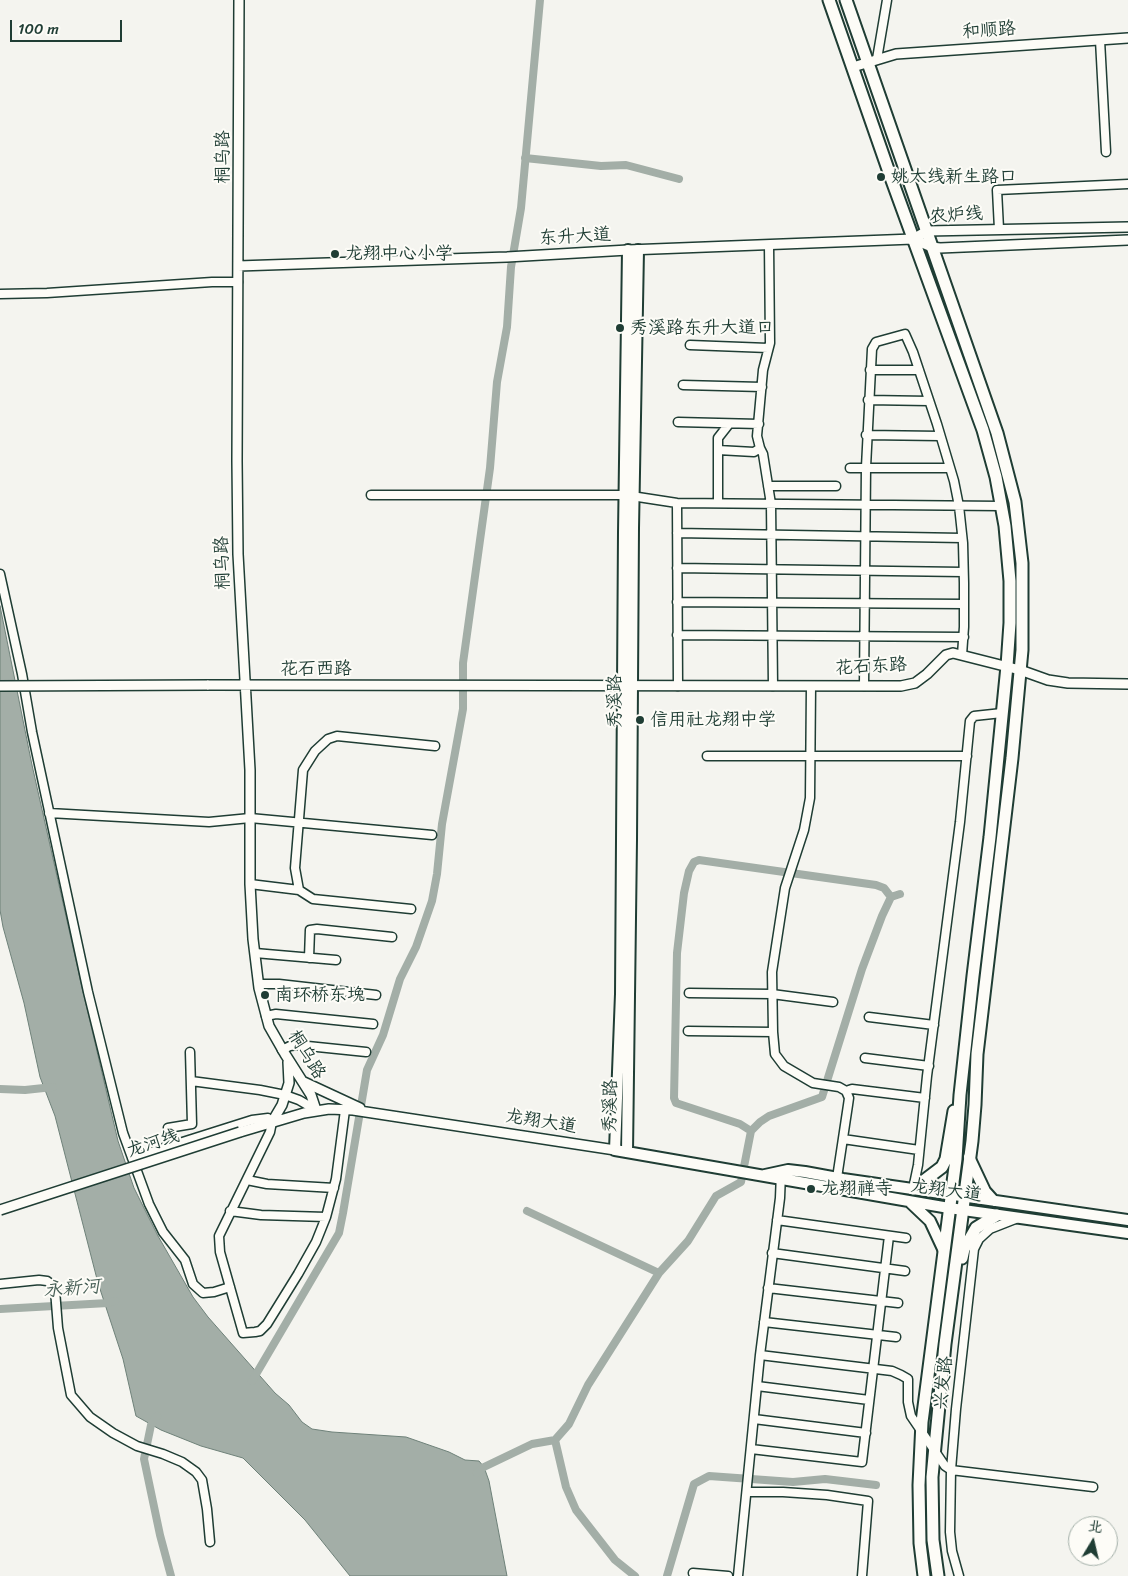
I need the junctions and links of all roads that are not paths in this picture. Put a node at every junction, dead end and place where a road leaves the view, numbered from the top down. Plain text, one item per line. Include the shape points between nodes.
1 (239, 0) edge
2 (829, 0) edge
3 (846, 0) edge
4 (887, 0) edge
5 (1128, 38) edge
6 (1100, 40) junction
7 (873, 60) junction
8 (853, 67) junction
9 (1106, 152) dead end
10 (1128, 184) edge
11 (1128, 227) edge
12 (999, 229) junction
13 (927, 231) junction
14 (914, 239) junction
15 (1128, 240) edge
16 (769, 245) junction
17 (932, 247) junction
18 (633, 250) junction
19 (238, 266) junction
20 (238, 282) junction
21 (0, 294) edge
22 (690, 346) dead end
23 (768, 348) junction
24 (870, 370) junction
25 (919, 370) junction
26 (683, 385) dead end
27 (762, 387) junction
28 (868, 400) junction
29 (929, 401) junction
30 (678, 422) dead end
31 (706, 423) junction
32 (729, 424) junction
33 (759, 424) junction
34 (866, 435) junction
35 (940, 436) junction
36 (718, 438) junction
37 (760, 448) junction
38 (718, 450) junction
39 (850, 468) dead end
40 (866, 468) junction
41 (950, 468) junction
42 (768, 486) junction
43 (836, 486) dead end
44 (371, 495) dead end
45 (629, 495) junction
46 (676, 503) junction
47 (718, 504) junction
48 (771, 504) junction
49 (865, 505) junction
50 (959, 506) junction
51 (1001, 506) junction
52 (677, 533) junction
53 (771, 534) junction
54 (865, 536) junction
55 (962, 538) junction
56 (677, 568) junction
57 (772, 569) junction
58 (865, 570) junction
59 (963, 572) junction
60 (0, 574) edge
61 (677, 602) junction
62 (772, 603) junction
63 (865, 603) junction
64 (964, 604) junction
65 (677, 635) junction
66 (772, 636) junction
67 (864, 636) junction
68 (964, 637) junction
69 (962, 655) junction
70 (1007, 666) junction
71 (1020, 670) junction
72 (1128, 684) edge
73 (0, 686) edge
74 (245, 686) junction
75 (627, 686) junction
76 (678, 686) junction
77 (773, 686) junction
78 (811, 686) junction
79 (864, 686) junction
80 (1002, 713) junction
81 (435, 746) dead end
82 (811, 755) junction
83 (707, 756) dead end
84 (967, 756) junction
85 (49, 813) junction
86 (250, 818) junction
87 (299, 823) junction
88 (432, 835) dead end
89 (250, 884) junction
90 (299, 890) junction
91 (411, 909) dead end
92 (392, 937) dead end
93 (255, 953) junction
94 (310, 958) junction
95 (336, 960) dead end
96 (258, 984) junction
97 (689, 993) dead end
98 (772, 994) junction
99 (376, 995) dead end
100 (832, 1002) dead end
101 (266, 1016) junction
102 (869, 1017) dead end
103 (373, 1024) dead end
104 (934, 1025) junction
105 (688, 1031) dead end
106 (773, 1032) junction
107 (282, 1050) junction
108 (190, 1052) dead end
109 (366, 1052) dead end
110 (865, 1058) dead end
111 (288, 1059) junction
112 (929, 1066) junction
113 (191, 1081) junction
114 (302, 1081) junction
115 (846, 1091) junction
116 (285, 1095) junction
117 (960, 1095) junction
118 (925, 1098) junction
119 (316, 1110) junction
120 (349, 1110) junction
121 (369, 1112) junction
122 (272, 1122) junction
123 (168, 1128) dead end
124 (843, 1139) junction
125 (615, 1150) junction
126 (919, 1150) junction
127 (627, 1152) junction
128 (970, 1157) junction
129 (132, 1158) junction
130 (781, 1176) junction
131 (837, 1178) junction
132 (247, 1180) junction
133 (334, 1188) junction
134 (913, 1189) junction
135 (952, 1195) junction
136 (964, 1197) junction
137 (994, 1201) junction
138 (910, 1202) junction
139 (949, 1208) junction
140 (0, 1210) edge
141 (962, 1210) junction
142 (230, 1211) junction
143 (997, 1215) junction
144 (326, 1217) junction
145 (1018, 1218) junction
146 (777, 1220) junction
147 (1128, 1220) edge
148 (1128, 1233) edge
149 (889, 1236) junction
150 (906, 1238) dead end
151 (944, 1251) junction
152 (772, 1253) junction
153 (885, 1268) junction
154 (905, 1271) dead end
155 (0, 1284) edge
156 (230, 1288) junction
157 (768, 1288) junction
158 (881, 1302) junction
159 (898, 1304) dead end
160 (949, 1316) junction
161 (764, 1322) junction
162 (877, 1335) junction
163 (896, 1337) dead end
164 (760, 1355) junction
165 (873, 1369) junction
166 (757, 1386) junction
167 (869, 1400) junction
168 (754, 1419) junction
169 (866, 1432) junction
170 (921, 1433) junction
171 (751, 1450) junction
172 (934, 1452) junction
173 (951, 1470) junction
174 (1094, 1487) dead end
175 (747, 1490) junction
176 (210, 1542) dead end
177 (693, 1573) dead end
178 (728, 1576) edge
179 (738, 1576) edge
180 (862, 1576) edge
181 (924, 1576) edge
182 (938, 1576) edge
183 (959, 1576) edge

1 - 19 street, 桐乌路
2 - 8 main road
3 - 7 main road
4 - 7 street
5 - 6 street, 和顺路
6 - 7 street, 和顺路 via 896,54
6 - 9 street
7 - 8 street, 和顺路
7 - 13 main road
8 - 14 main road
10 - 12 street via 997,190
11 - 12 street, 农炉线
12 - 13 street, 农炉线
13 - 14 street, 农炉线
13 - 17 main road
14 - 16 street, 东升大道
14 - 17 street, 农炉线
14 - 51 main road via 984,430
15 - 17 street, 农炉线
16 - 18 street, 东升大道
16 - 23 street
17 - 71 main road via 997,433 1015,502 1023,584
18 - 19 street, 东升大道
18 - 45 main road, 秀溪路
19 - 20 street, 桐乌路
20 - 21 street
20 - 74 street, 桐乌路 via 238,554
22 - 23 street
23 - 27 street
24 - 25 street
24 - 25 street via 876,342 905,334
24 - 28 street
25 - 29 street
26 - 27 street
27 - 33 street
28 - 29 street
28 - 34 street
29 - 35 street
30 - 31 street
31 - 32 street
31 - 36 street
32 - 33 street
32 - 36 street
33 - 37 street
34 - 35 street
34 - 40 street
35 - 41 street
36 - 38 street
37 - 38 street via 754,452
37 - 42 street
38 - 47 street
39 - 40 street
40 - 41 street
40 - 49 street
41 - 50 street
42 - 43 street
42 - 48 street
44 - 45 street
45 - 46 street
45 - 75 main road, 秀溪路
46 - 47 street
46 - 52 street
47 - 48 street
48 - 49 street
48 - 53 street
49 - 50 street
49 - 54 street
50 - 51 street
50 - 55 street
51 - 70 main road via 1010,588
52 - 53 street
52 - 56 street
53 - 54 street
53 - 57 street
54 - 55 street
54 - 58 street
55 - 59 street
56 - 57 street
56 - 61 street
57 - 58 street
57 - 62 street
58 - 59 street
58 - 63 street
59 - 64 street
60 - 85 street
61 - 62 street
61 - 65 street
62 - 63 street
62 - 66 street
63 - 64 street
63 - 67 street
64 - 68 street
65 - 66 street
65 - 76 street
66 - 67 street
66 - 77 street
67 - 68 street
67 - 79 street
68 - 69 street
69 - 70 street, 花石东路
69 - 79 street, 花石东路 via 946,655 915,683
70 - 71 street, 花石东路
70 - 80 main road
71 - 72 street, 花石东路 via 1068,683
71 - 128 main road via 977,1054
73 - 74 street, 花石西路, bridge
74 - 75 street, 花石西路
74 - 86 street, 桐乌路
75 - 76 street, 花石东路
75 - 125 main road, 秀溪路
75 - 127 main road, 秀溪路 via 632,840
76 - 77 street, 花石东路
77 - 78 street, 花石东路
78 - 79 street, 花石东路
78 - 82 street
80 - 84 street via 974,716 970,722
80 - 117 main road
81 - 87 street via 337,736 328,739 315,751 303,770
82 - 83 street
82 - 84 street
82 - 98 street via 808,815 785,888 772,972
84 - 104 street
85 - 86 street via 208,822
85 - 129 street via 88,992 118,1116
86 - 87 street
86 - 89 street, 桐乌路
87 - 88 street
87 - 90 street via 295,868
89 - 90 street
89 - 93 street, 桐乌路
90 - 91 street via 313,899
92 - 94 street via 310,930
93 - 94 street
93 - 96 street, 桐乌路
94 - 95 street
96 - 99 street
96 - 101 street, 桐乌路
97 - 98 street
98 - 100 street
98 - 106 street
101 - 103 street via 276,1014
101 - 107 street, 桐乌路
102 - 104 street
104 - 112 street
105 - 106 street
106 - 115 street via 775,1054 784,1066 814,1083
107 - 109 street via 298,1045
107 - 111 street, 桐乌路
108 - 113 street
110 - 112 street
111 - 114 street, 桐乌路
111 - 116 street via 289,1083
112 - 118 street
113 - 116 street
113 - 123 street via 192,1124
114 - 119 street, 桐乌路
114 - 121 street
115 - 118 street via 852,1089
115 - 124 street via 849,1098
116 - 119 street
116 - 122 street
117 - 134 main road via 953,1112 946,1159 942,1167
117 - 135 main road
118 - 126 street
119 - 120 street, 龙翔大道
119 - 122 street, 龙河线
120 - 121 street, 龙翔大道
120 - 133 street
121 - 125 street, 龙翔大道
122 - 129 street via 268,1118 252,1120
122 - 132 street
122 - 140 street, 龙河线, bridge
124 - 126 street
124 - 131 street
125 - 127 main road, 龙翔大道
126 - 134 street
127 - 130 main road, 龙翔大道 via 731,1171
128 - 136 main road
128 - 137 main road via 985,1191
129 - 156 street via 149,1204 163,1232 185,1260 193,1284 203,1293
130 - 131 main road, 龙翔大道 via 788,1170
130 - 138 main road, 龙翔大道
130 - 146 street
131 - 134 main road, 龙翔大道
132 - 133 street
132 - 142 street
133 - 144 street
134 - 135 main road, 龙翔大道
135 - 136 main road, 龙翔大道
135 - 139 main road
136 - 137 main road, 龙翔大道
136 - 141 main road
137 - 147 main road, 龙翔大道
138 - 139 main road, 龙翔大道
138 - 151 main road via 930,1221
139 - 141 main road, 龙翔大道
139 - 151 main road
141 - 143 main road, 龙翔大道
141 - 160 main road
142 - 144 street
142 - 156 street via 218,1243
143 - 145 main road, 龙翔大道
143 - 160 main road via 976,1228 966,1243
144 - 156 street via 298,1274 260,1331 243,1334
145 - 148 main road, 龙翔大道
145 - 173 street, 兴发路 via 990,1229 974,1249
146 - 149 street
146 - 152 street
149 - 150 street
149 - 153 street
151 - 170 main road
152 - 153 street
152 - 157 street
153 - 154 street
153 - 158 street
155 - 176 street via 39,1280 51,1284 71,1395 90,1417 113,1433 190,1466 202,1480
157 - 158 street
157 - 161 street
158 - 159 street
158 - 162 street
160 - 172 main road
161 - 162 street
161 - 164 street
162 - 163 street
162 - 165 street
164 - 165 street
164 - 166 street
165 - 167 street
165 - 170 street via 892,1371 908,1379 911,1416
166 - 167 street
166 - 168 street
167 - 169 street
168 - 169 street
168 - 171 street
169 - 171 street via 862,1462
170 - 172 street
170 - 181 main road via 918,1485
171 - 175 street
172 - 173 street
172 - 182 main road via 932,1515
173 - 174 street
173 - 183 street, 兴发路 via 950,1532
175 - 179 street
175 - 180 street via 868,1502
177 - 178 street

